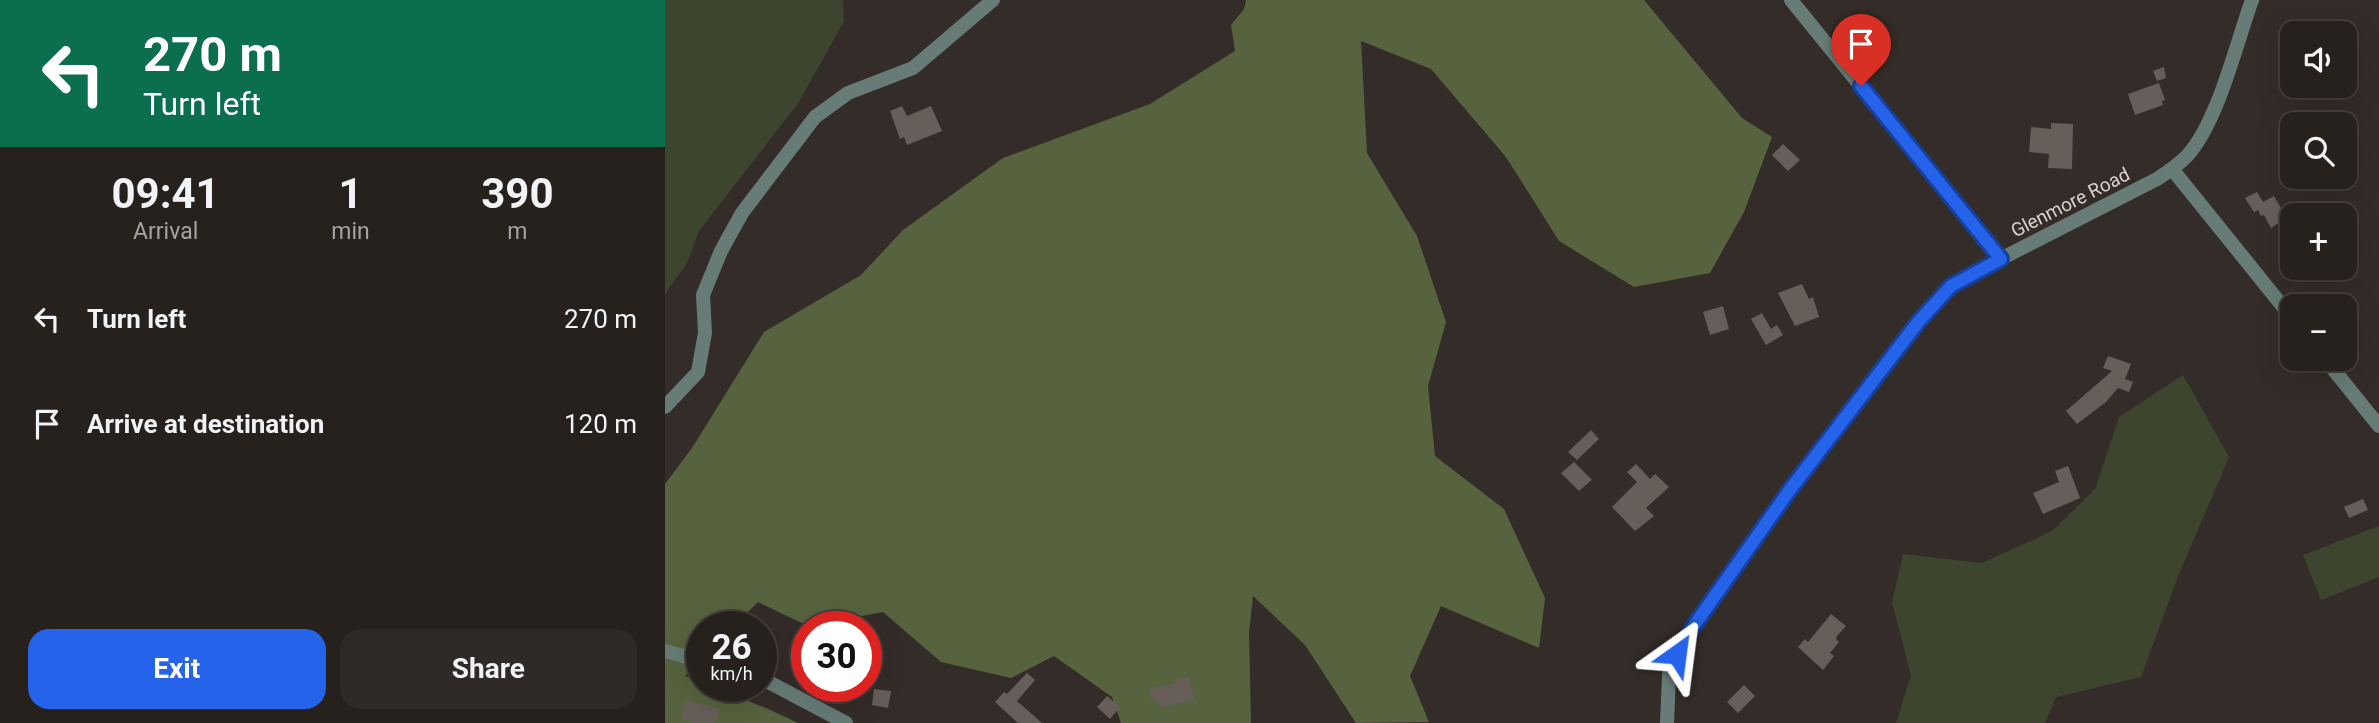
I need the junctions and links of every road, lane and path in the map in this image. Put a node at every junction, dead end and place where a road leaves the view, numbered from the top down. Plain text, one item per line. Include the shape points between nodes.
1 (993, 0) edge
2 (1791, 0) edge
3 (2252, 0) edge
4 (2172, 169) junction
5 (2001, 259) junction
6 (2280, 303) edge
7 (2335, 371) edge
8 (665, 407) edge
9 (2379, 426) edge
10 (665, 650) edge
11 (686, 656) edge
12 (777, 686) edge
13 (846, 723) edge
14 (1667, 723) edge

1 - 8 street via 913,68 848,93 815,117 742,213 721,251 703,295 705,333 698,372
2 - 5 street
3 - 4 street, Glenmore Road via 2209,120 2188,155
4 - 5 street, Glenmore Road
4 - 6 street
5 - 14 street, Glenmore Road via 1951,286 1939,298 1789,491 1684,641 1669,676
7 - 9 street
10 - 11 street
12 - 13 street

